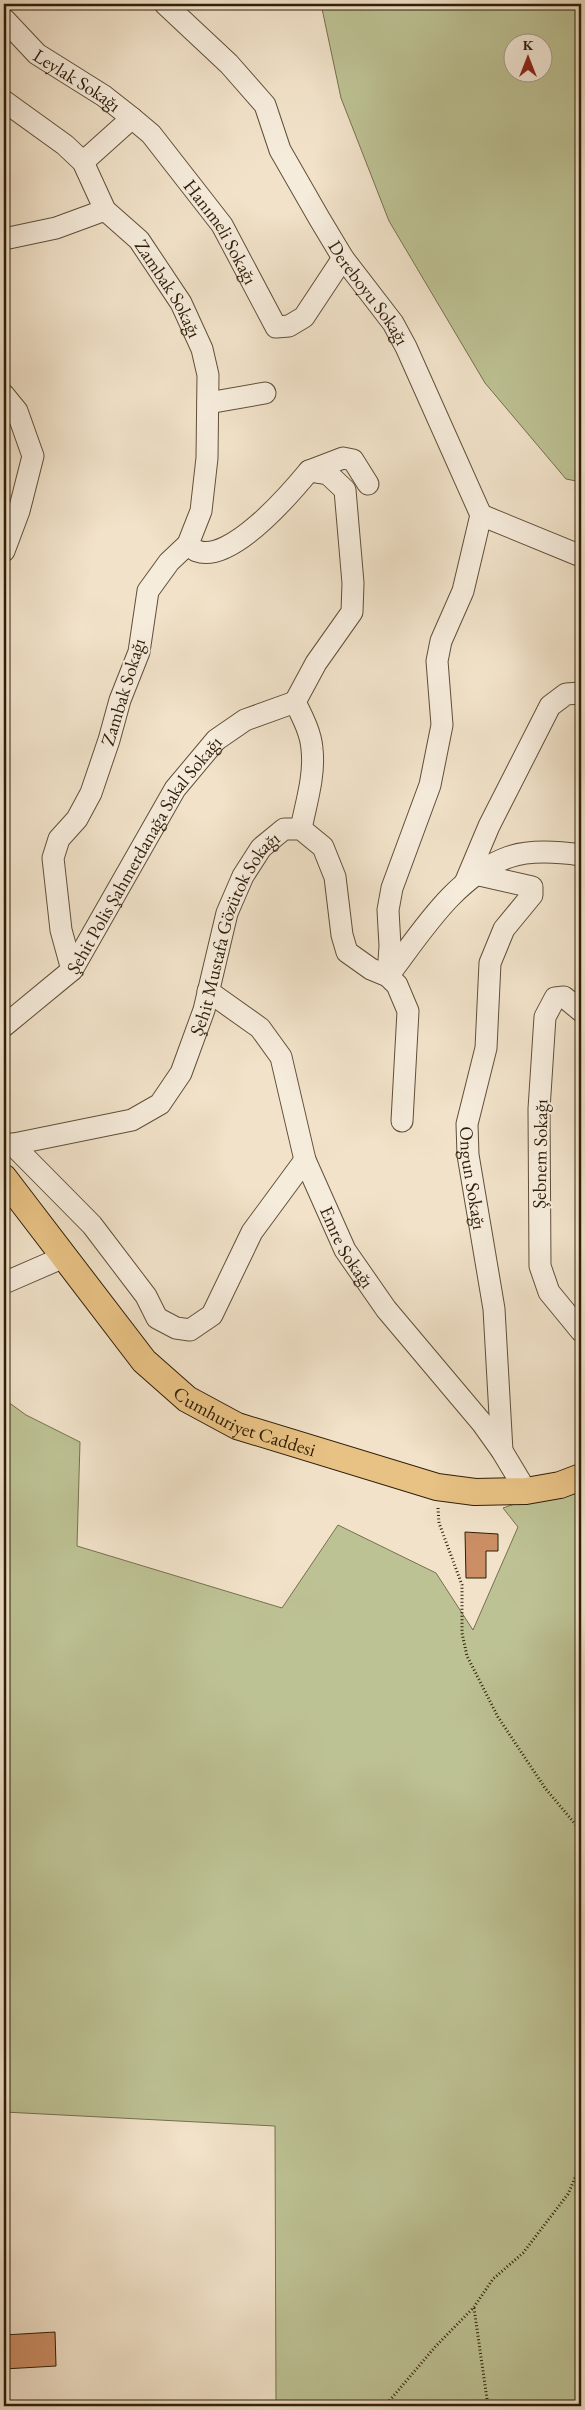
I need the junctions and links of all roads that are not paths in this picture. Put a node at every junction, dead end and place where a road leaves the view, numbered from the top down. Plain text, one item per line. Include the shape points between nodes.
1 (165, 4) edge
2 (4, 19) edge
3 (4, 101) edge
4 (132, 118) junction
5 (83, 162) junction
6 (105, 210) junction
7 (4, 239) edge
8 (343, 258) junction
9 (265, 393) dead end
10 (4, 395) edge
11 (208, 403) junction
12 (309, 471) junction
13 (368, 484) dead end
14 (481, 515) junction
15 (188, 544) junction
16 (4, 550) edge
17 (581, 556) edge
18 (581, 692) edge
19 (295, 702) junction
20 (301, 830) junction
21 (581, 855) edge
22 (469, 880) junction
23 (72, 970) junction
24 (388, 976) junction
25 (208, 991) junction
26 (581, 1011) edge
27 (4, 1026) edge
28 (402, 1121) dead end
29 (8, 1145) edge
30 (305, 1160) junction
31 (4, 1178) edge
32 (64, 1257) junction
33 (4, 1283) edge
34 (581, 1331) edge
35 (502, 1451) junction
36 (581, 1477) edge
37 (526, 1491) junction

1 - 8 street, Dereboyu Sokağı via 229,64 265,105 280,150
2 - 4 street, Leylak Sokağı via 37,54 104,96
3 - 5 street
4 - 5 street
4 - 8 street, Hanımeli Sokağı via 151,134 222,225 276,327 289,326 304,317
5 - 6 street
6 - 7 street via 56,228
6 - 11 street, Zambak Sokağı via 139,240 181,303 202,349 208,375
8 - 14 street, Dereboyu Sokağı via 398,331
9 - 11 street
10 - 16 street via 17,411 33,456 19,511
11 - 15 street, Zambak Sokağı via 207,458 201,511
12 - 13 street via 343,458 353,460
12 - 15 street via 251,531 231,546 197,552
12 - 19 street via 328,474 345,490 353,583 352,612 316,663
14 - 17 street
14 - 24 street via 463,591 441,641 437,661 442,726 430,785 392,888 388,910
15 - 23 street, Zambak Sokağı via 148,591 139,652 120,700 91,793 77,819 59,839 52,858 61,930
18 - 22 street via 566,694 550,706 492,818
19 - 20 street via 312,748 312,776
19 - 23 street, Şehit Polis Şahmerdanağa Sakal Sokağı via 245,720 216,740 175,789
20 - 24 street, Şehit Mustafa Gözütok Sokağı via 322,847 335,877 347,952 371,969
20 - 25 street, Şehit Mustafa Gözütok Sokağı via 284,830 261,848 243,876 228,913
21 - 22 street via 555,852 510,856
22 - 24 street via 437,913
22 - 35 street, Ongun Sokağı via 532,886 532,895 504,929 490,963 486,1048 467,1124 468,1155 494,1309
23 - 27 street, Şehit Polis Şahmerdanağa Sakal Sokağı
24 - 28 street via 397,985 408,1011
25 - 29 street, Şehit Mustafa Gözütok Sokağı via 180,1072 160,1104 132,1120
25 - 30 street, Emre Sokağı via 260,1028 282,1057
26 - 34 street, Şebnem Sokağı via 564,997 555,998 545,1017 538,1200 540,1266 548,1292
29 - 30 street via 92,1225 146,1296 157,1318 176,1328 190,1330 212,1314 252,1232
30 - 35 street, Emre Sokağı via 345,1250 386,1309
31 - 32 main road, Cumhuriyet Caddesi
32 - 33 street
32 - 37 main road, Cumhuriyet Caddesi via 144,1361 187,1399 237,1426 437,1487 475,1492
35 - 37 street, Emre Sokağı
36 - 37 main road, Cumhuriyet Caddesi via 560,1485

